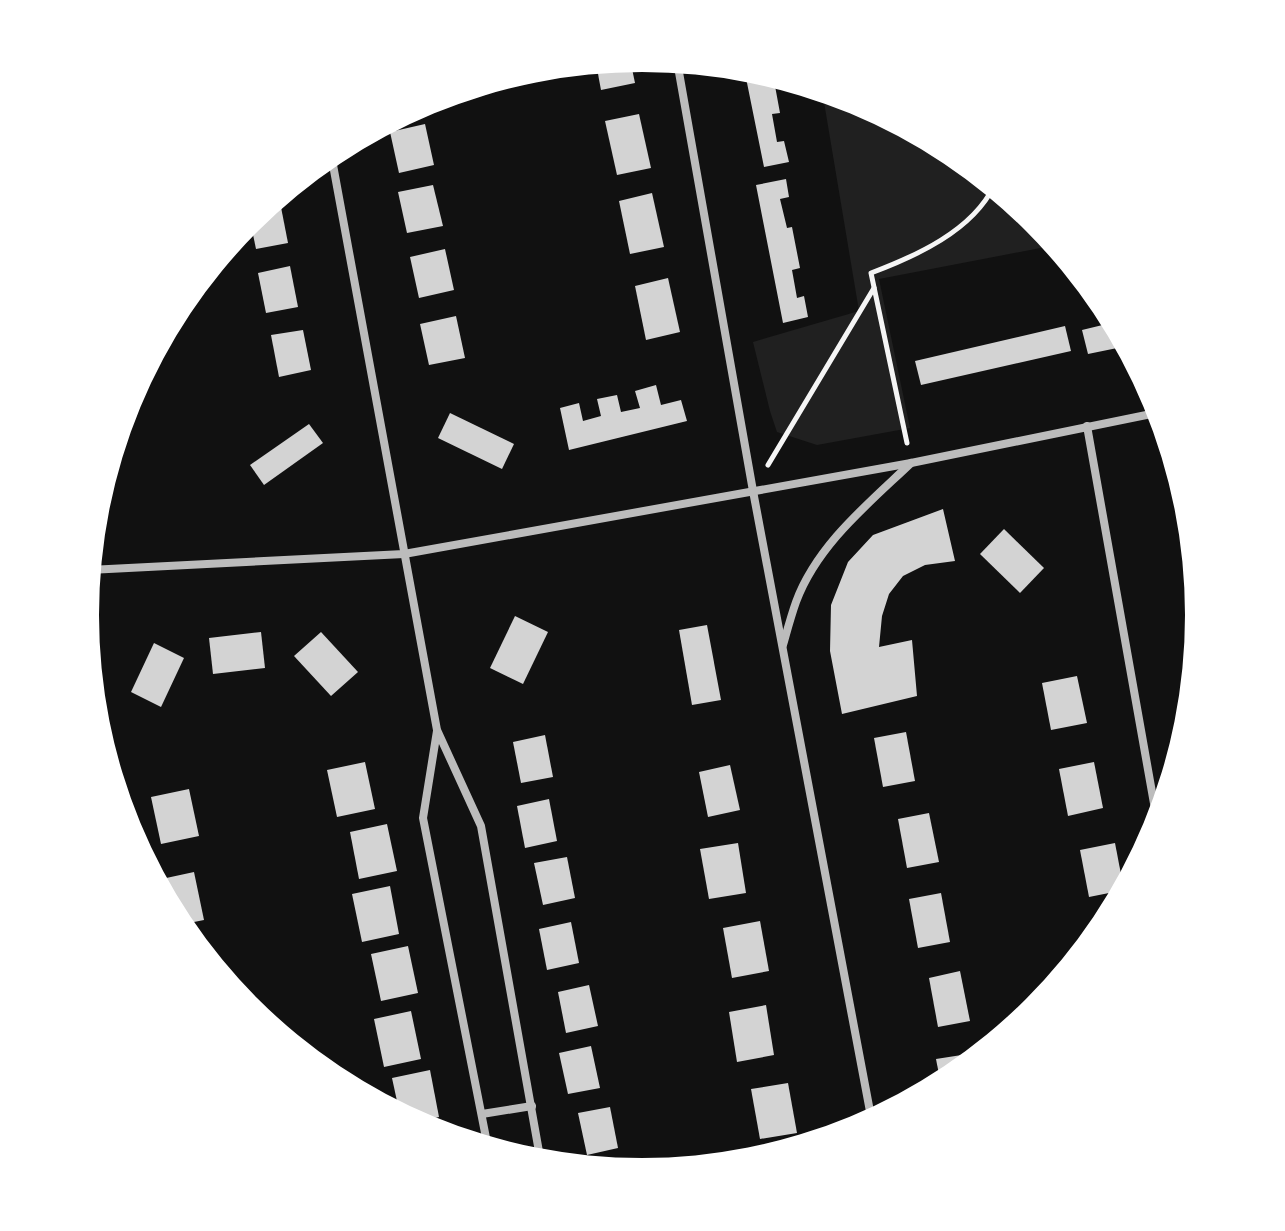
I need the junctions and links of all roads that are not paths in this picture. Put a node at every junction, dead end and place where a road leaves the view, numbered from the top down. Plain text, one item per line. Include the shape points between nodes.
1 (679, 73) edge
2 (334, 169) edge
3 (1147, 415) edge
4 (1087, 426) junction
5 (911, 463) junction
6 (753, 491) junction
7 (404, 554) junction
8 (101, 569) edge
9 (782, 648) junction
10 (437, 730) junction
11 (1153, 800) edge
12 (532, 1106) junction
13 (870, 1109) edge
14 (482, 1114) junction
15 (486, 1135) edge
16 (539, 1149) edge

1 - 6 street
2 - 7 street
3 - 4 street
4 - 5 street
4 - 11 street
5 - 6 street
5 - 9 street via 846,524 820,557 796,600
6 - 7 street
6 - 9 street
7 - 8 street
7 - 10 street
9 - 13 street
10 - 12 street via 481,826
10 - 14 street via 423,818
12 - 14 street
12 - 16 street
14 - 15 street

